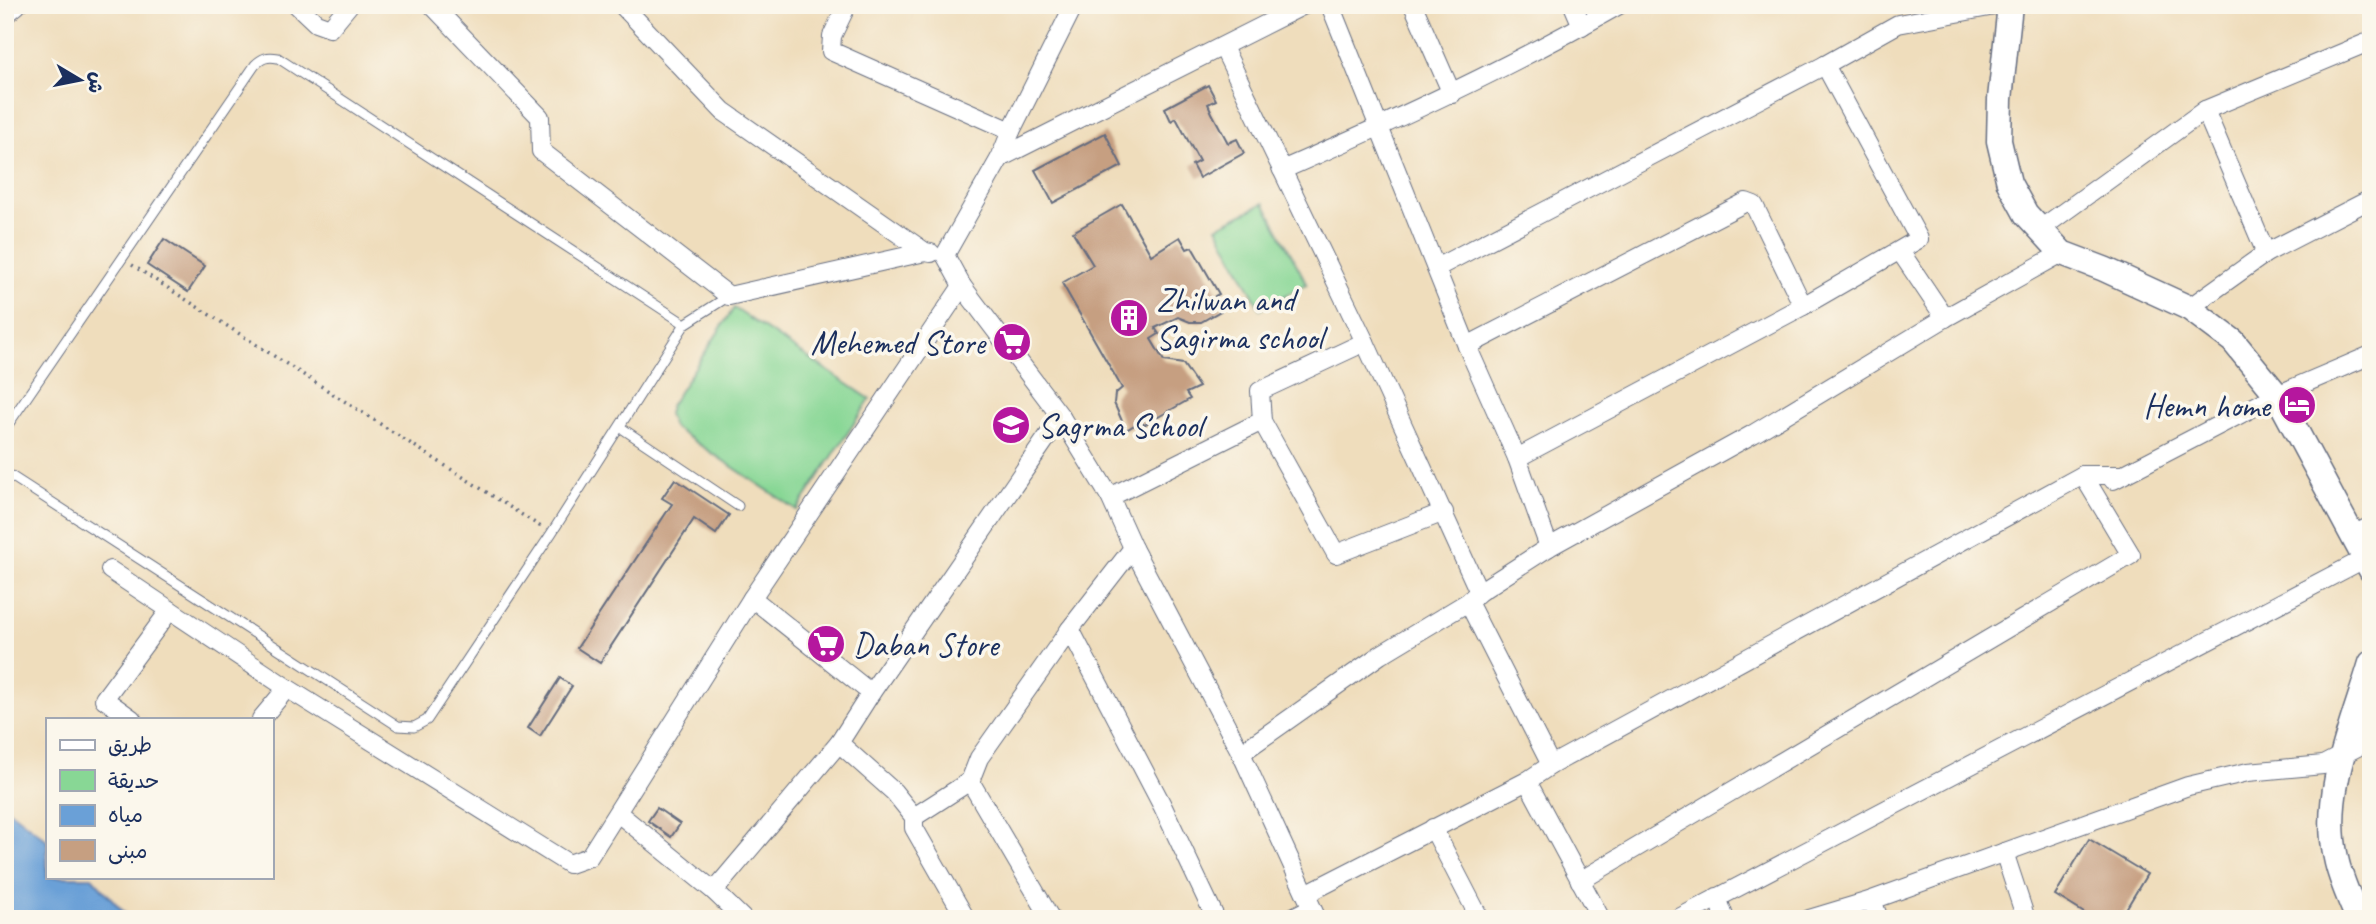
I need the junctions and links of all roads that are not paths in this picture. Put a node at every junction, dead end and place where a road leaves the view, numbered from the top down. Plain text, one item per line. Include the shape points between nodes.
1 (17, 5) edge
2 (297, 5) edge
3 (349, 5) edge
4 (432, 5) edge
5 (622, 5) edge
6 (847, 5) edge
7 (1304, 5) edge
8 (1330, 5) edge
9 (1413, 5) edge
10 (1573, 5) edge
11 (1619, 5) edge
12 (2000, 5) edge
13 (2010, 5) edge
14 (1070, 6) edge
15 (5, 15) edge
16 (1582, 26) junction
17 (2371, 41) edge
18 (1223, 47) junction
19 (1825, 65) junction
20 (1452, 94) junction
21 (2205, 110) junction
22 (1379, 128) junction
23 (1011, 131) junction
24 (1000, 158) junction
25 (1282, 170) junction
26 (2371, 199) edge
27 (2039, 230) junction
28 (1900, 251) junction
29 (925, 252) junction
30 (2062, 253) junction
31 (2266, 253) junction
32 (945, 255) junction
33 (1436, 268) junction
34 (962, 286) junction
35 (729, 296) junction
36 (1803, 306) junction
37 (2189, 308) junction
38 (1945, 318) junction
39 (685, 324) junction
40 (1365, 342) junction
41 (1467, 346) junction
42 (2371, 355) edge
43 (2277, 395) junction
44 (1061, 417) junction
45 (1262, 421) junction
46 (620, 427) junction
47 (5, 429) edge
48 (1517, 458) junction
49 (5, 472) edge
50 (2088, 483) junction
51 (1110, 496) junction
52 (738, 506) dead end
53 (1444, 512) junction
54 (2362, 531) edge
55 (1549, 547) junction
56 (1133, 548) junction
57 (2368, 564) edge
58 (110, 570) dead end
59 (1473, 597) junction
60 (752, 598) junction
61 (170, 610) junction
62 (1070, 629) junction
63 (2371, 663) edge
64 (287, 688) junction
65 (871, 693) junction
66 (131, 718) edge
67 (262, 718) edge
68 (2371, 740) edge
69 (839, 743) junction
70 (1241, 753) junction
71 (2344, 755) junction
72 (1551, 765) junction
73 (970, 781) junction
74 (1527, 781) junction
75 (618, 813) junction
76 (914, 817) junction
77 (1433, 828) junction
78 (2004, 852) junction
79 (1580, 881) junction
80 (714, 891) junction
81 (1717, 897) junction
82 (1872, 900) junction
83 (1312, 907) edge
84 (743, 919) edge
85 (966, 919) edge
86 (1051, 919) edge
87 (1216, 919) edge
88 (1289, 919) edge
89 (1480, 919) edge
90 (1601, 919) edge
91 (1678, 919) edge
92 (1725, 919) edge
93 (1809, 919) edge
94 (1879, 919) edge
95 (2026, 919) edge
96 (2358, 919) edge

1 - 15 street
2 - 3 street via 316,23 330,27
4 - 35 street via 540,117 541,151
5 - 29 street via 723,111
6 - 23 street via 832,36 831,51
7 - 18 street
8 - 22 street
9 - 20 street
10 - 16 street
11 - 16 street
12 - 19 street via 1898,24
13 - 27 street via 2000,99 2001,154 2016,198
14 - 23 street
16 - 20 street
17 - 21 street
18 - 24 street
18 - 25 street
19 - 28 street via 1919,239
19 - 33 street
20 - 22 street
21 - 27 street
21 - 31 street
22 - 25 street
22 - 33 street
23 - 24 street
24 - 32 street
25 - 40 street
26 - 31 street
27 - 30 street
28 - 36 street
28 - 38 street
29 - 32 street
29 - 35 street
30 - 37 street
30 - 38 street
31 - 37 street
32 - 34 street
33 - 41 street
34 - 44 street
34 - 60 street
35 - 39 lane
36 - 41 street via 1754,205 1746,202
36 - 48 street
37 - 43 street via 2233,341
38 - 55 street via 1753,434
39 - 46 lane
39 - 47 lane via 269,56 255,65
40 - 45 street via 1260,391
40 - 53 street
41 - 48 street
42 - 43 street
43 - 50 street via 2122,475
43 - 54 street
44 - 51 street
44 - 65 street
45 - 51 street
45 - 53 street via 1336,554
46 - 49 lane via 428,720 414,727 398,726
46 - 52 lane
48 - 55 street
50 - 72 street
50 - 79 street via 2131,555
51 - 56 street
53 - 59 street
54 - 57 street
55 - 59 street
56 - 62 street
56 - 70 street
57 - 81 street
58 - 61 street
59 - 70 street via 1380,655
59 - 72 street
60 - 65 street
60 - 75 street
61 - 64 street
61 - 66 street via 104,699
62 - 73 street via 979,758
62 - 87 street
63 - 71 street
64 - 67 street
64 - 75 street via 569,864 589,857
65 - 69 street
68 - 71 street
69 - 76 street via 894,792
69 - 80 street
70 - 83 street
71 - 78 street via 2323,765 2248,772 2188,786
71 - 96 street via 2336,779 2332,835 2340,873
72 - 74 street
73 - 76 street
73 - 86 street
74 - 77 street
74 - 79 street
75 - 80 street
76 - 85 street via 914,828
77 - 83 street
77 - 89 street
78 - 82 street
78 - 95 street
79 - 90 street
80 - 84 street
81 - 91 street
81 - 92 street
82 - 93 street
82 - 94 street
83 - 88 street

